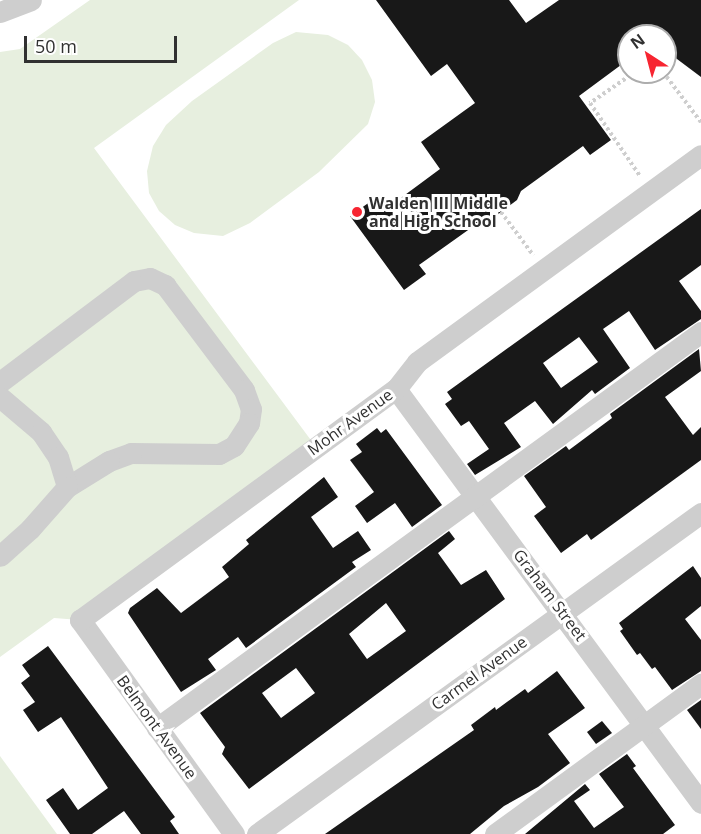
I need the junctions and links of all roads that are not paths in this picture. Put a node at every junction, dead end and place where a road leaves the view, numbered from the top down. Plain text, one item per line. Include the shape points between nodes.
1 (31, 0) edge
2 (0, 12) edge
3 (701, 155) edge
4 (701, 332) edge
5 (0, 382) edge
6 (396, 389) junction
7 (0, 397) edge
8 (67, 487) junction
9 (475, 495) junction
10 (701, 513) edge
11 (0, 556) edge
12 (563, 612) junction
13 (80, 620) joint
14 (701, 684) edge
15 (645, 725) junction
16 (158, 728) junction
17 (701, 803) edge
18 (234, 834) edge
19 (257, 834) edge
20 (495, 834) edge

1 - 2 street
3 - 6 street, Mohr Avenue via 417,362
4 - 9 street
5 - 8 street via 134,281 150,278 165,285 244,390 251,409 249,423 242,437 226,450 211,454 131,453 109,460
6 - 9 street, Graham Street
6 - 13 street, Mohr Avenue
7 - 8 street via 41,432 58,457
8 - 11 street
9 - 12 street, Graham Street
9 - 16 street
10 - 12 street, Carmel Avenue
12 - 15 street, Graham Street
12 - 19 street, Carmel Avenue
13 - 16 street, Belmont Avenue
14 - 15 street
15 - 17 street, Graham Street
15 - 20 street
16 - 18 street, Belmont Avenue

